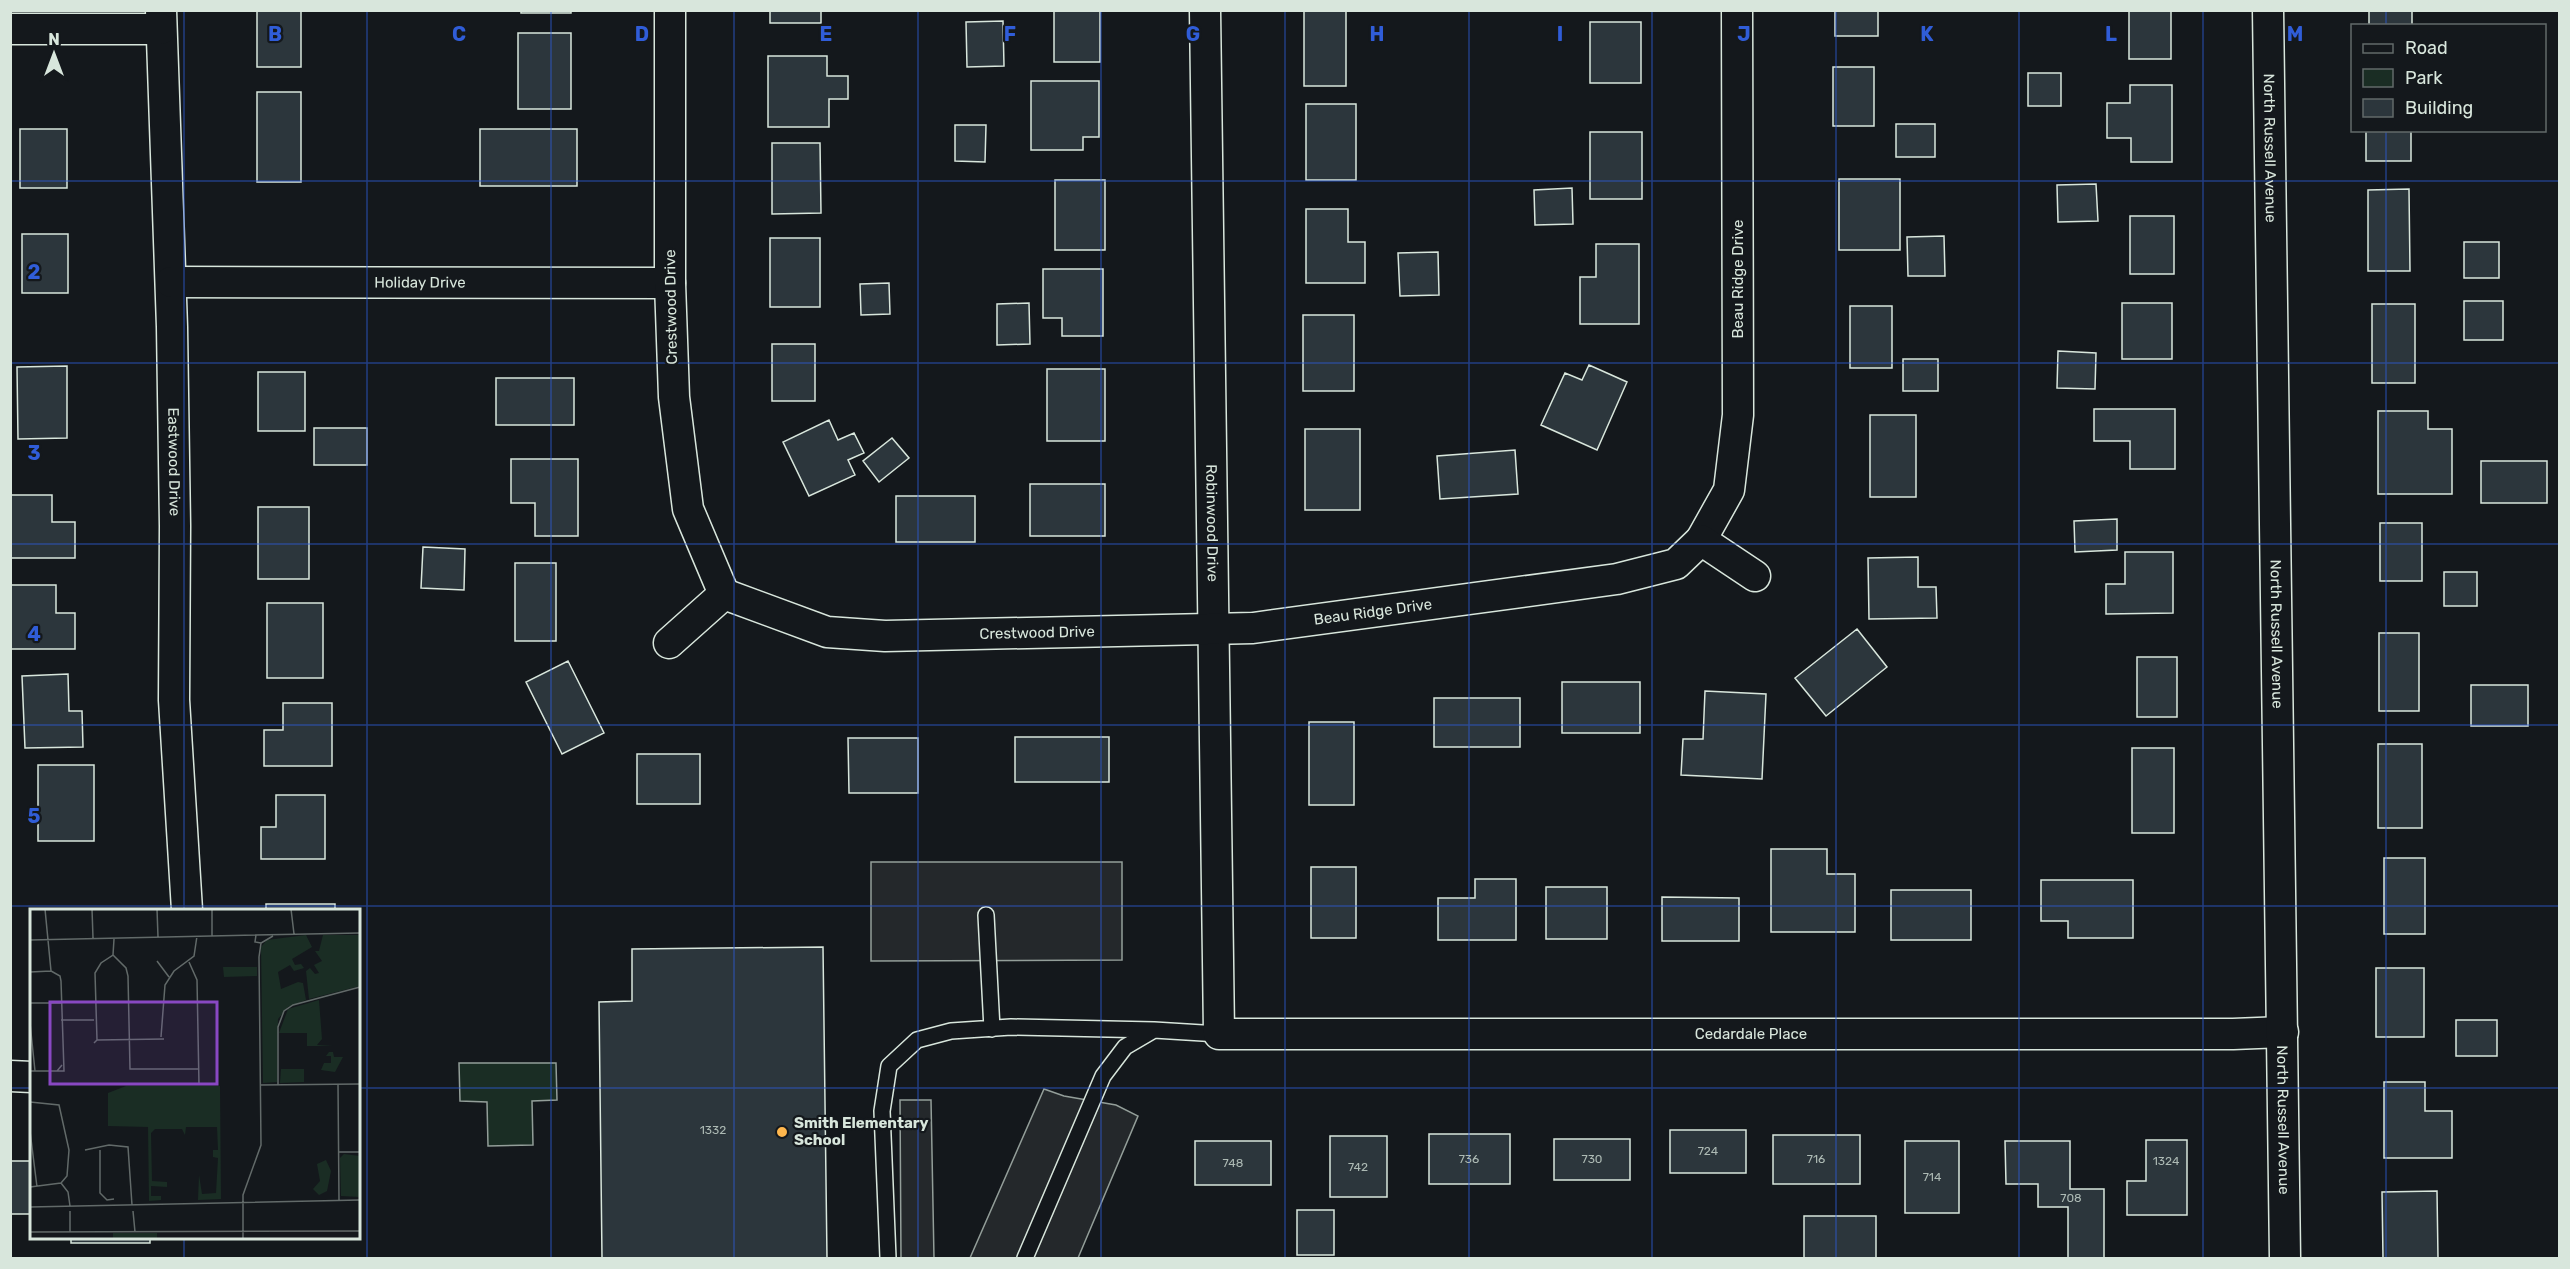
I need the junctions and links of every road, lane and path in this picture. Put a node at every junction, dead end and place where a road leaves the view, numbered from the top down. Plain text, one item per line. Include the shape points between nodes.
1 (670, 10) edge
2 (1205, 10) edge
3 (1737, 10) edge
4 (2268, 10) edge
5 (161, 20) edge
6 (10, 29) edge
7 (171, 282) junction
8 (670, 283) junction
9 (1701, 540) junction
10 (1755, 576) dead end
11 (724, 594) junction
12 (1212, 628) junction
13 (669, 644) dead end
14 (187, 909) edge
15 (986, 915) dead end
16 (992, 1029) junction
17 (1154, 1030) junction
18 (2283, 1032) junction
19 (1219, 1034) junction
20 (10, 1076) edge
21 (30, 1077) edge
22 (888, 1258) edge
23 (1025, 1258) edge
24 (2285, 1258) edge

1 - 8 street, Crestwood Drive
2 - 12 street, Robinwood Drive
3 - 9 street, Beau Ridge Drive via 1738,415 1729,490
4 - 18 street, North Russell Avenue
5 - 6 street
5 - 7 street, Eastwood Drive
7 - 8 street, Holiday Drive
7 - 14 street, Eastwood Drive via 174,700
8 - 11 street, Crestwood Drive via 674,397 688,509
9 - 10 street
9 - 12 street, Beau Ridge Drive via 1676,564 1617,579 1253,628
11 - 12 street, Crestwood Drive via 827,632 885,636
11 - 13 street
12 - 19 street, Robinwood Drive
15 - 16 lane
16 - 17 lane
16 - 22 lane via 951,1031 917,1040 889,1066 882,1112
17 - 19 lane
17 - 23 lane via 1125,1047 1103,1076
18 - 19 street, Cedardale Place
18 - 24 street, North Russell Avenue
20 - 21 street

